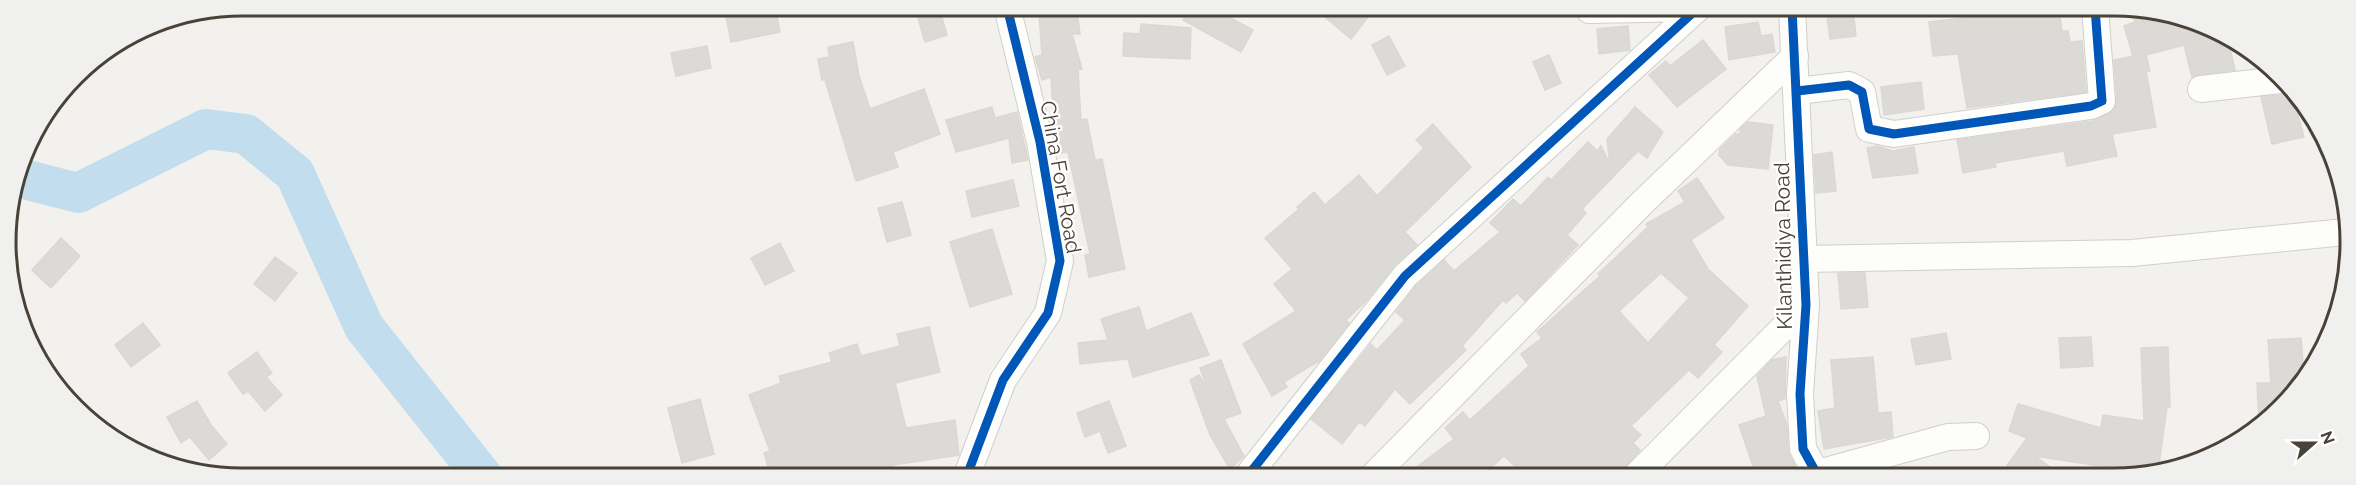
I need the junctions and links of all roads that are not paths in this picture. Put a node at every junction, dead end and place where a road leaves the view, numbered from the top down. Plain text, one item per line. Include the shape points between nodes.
1 (1009, 16) edge
2 (1688, 16) edge
3 (1792, 16) edge
4 (2096, 16) edge
5 (1795, 56) junction
6 (2271, 81) edge
7 (2201, 89) dead end
8 (1797, 91) junction
9 (2339, 233) edge
10 (1803, 259) junction
11 (1806, 305) junction
12 (1976, 436) dead end
13 (970, 468) edge
14 (1254, 468) edge
15 (1381, 468) edge
16 (1644, 468) edge
17 (1813, 468) edge
18 (1844, 468) edge

1 - 13 street, China Fort Road via 1040,142 1060,261 1048,313 1002,380
2 - 14 street via 1405,276
3 - 5 street, Kilanthidiya Road
4 - 8 street via 2102,101 2091,106 1894,134 1869,129 1862,92 1850,85
5 - 8 street, Kilanthidiya Road
5 - 15 street via 1642,203
6 - 7 street
8 - 10 street, Kilanthidiya Road
9 - 10 street via 2132,254
10 - 11 street, Kilanthidiya Road
11 - 16 street
11 - 17 street, Kilanthidiya Road via 1800,394 1803,449
12 - 18 street via 1948,437

